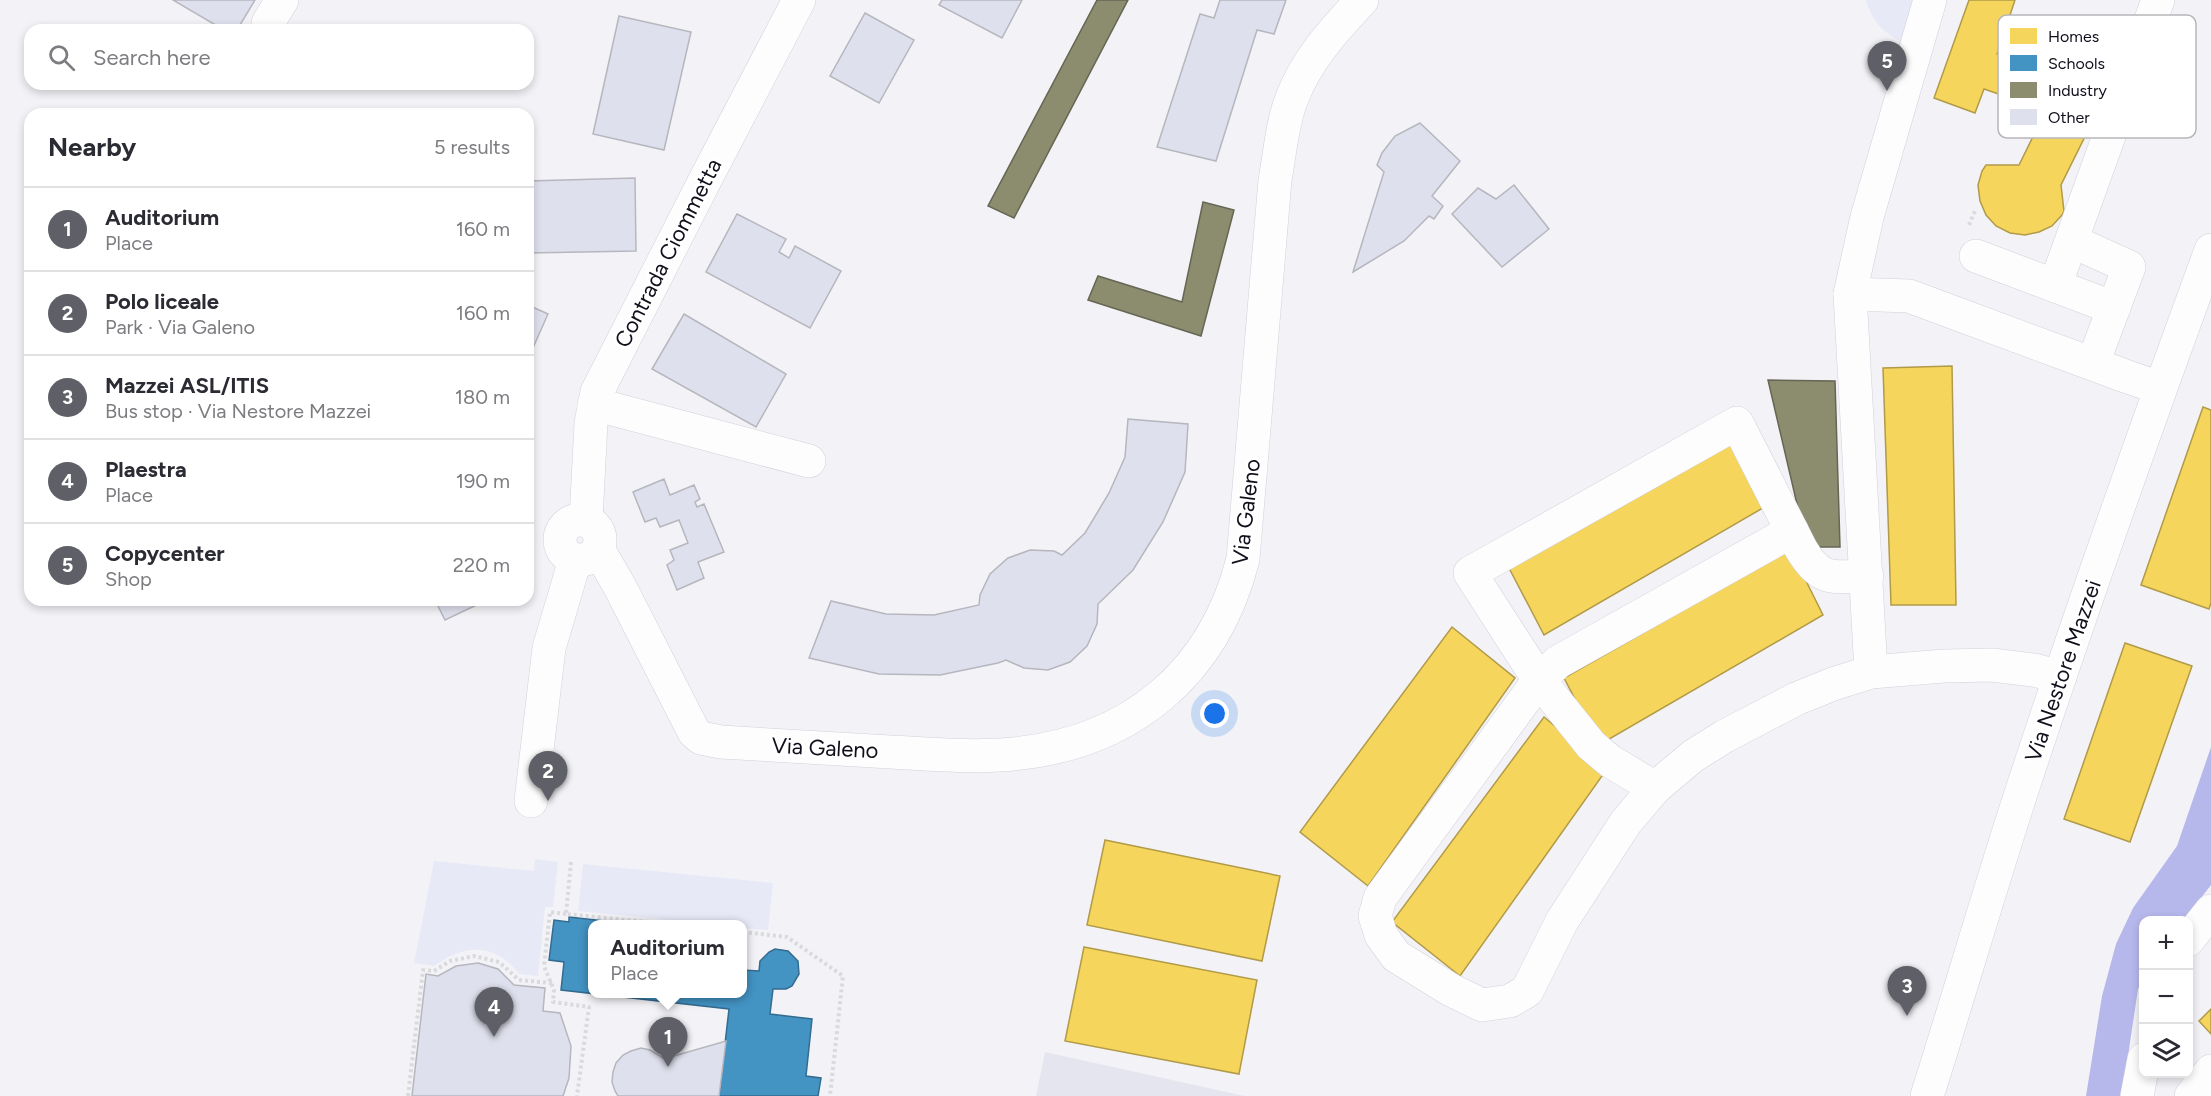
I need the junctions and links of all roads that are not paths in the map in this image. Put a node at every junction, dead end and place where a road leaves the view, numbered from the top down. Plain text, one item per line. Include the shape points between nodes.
1 (799, 0) edge
2 (1362, 0) edge
3 (1930, 0) edge
4 (2158, 0) edge
5 (2153, 15) edge
6 (2109, 138) edge
7 (1972, 240) road end
8 (2072, 241) junction
9 (2211, 250) edge
10 (2055, 286) junction
11 (1850, 294) junction
12 (2114, 308) junction
13 (2096, 355) dead end
14 (2160, 388) junction
15 (594, 404) junction
16 (809, 461) dead end
17 (1792, 531) junction
18 (586, 543) junction
19 (1867, 576) junction
20 (1871, 672) junction
21 (2060, 676) junction
22 (1539, 680) junction
23 (1655, 788) junction
24 (531, 801) dead end
25 (2211, 911) edge
26 (2193, 934) edge
27 (2211, 1071) edge
28 (2140, 1078) edge
29 (1928, 1096) edge
30 (2137, 1096) edge
31 (2191, 1096) edge

1 - 15 street, Contrada Ciommetta
2 - 18 street, Via Galeno via 1324,41 1305,70 1291,99 1282,137 1275,180 1243,559 1236,586 1199,654 1170,689 1131,718 1064,745 1014,754 940,755 701,738 694,732 620,587
3 - 11 street via 1867,217
4 - 5 street
6 - 8 street
7 - 10 street
8 - 10 street
8 - 12 street via 2129,267
9 - 14 street, Via Nestore Mazzei
10 - 12 street
11 - 14 street via 1909,296
11 - 19 street
12 - 13 street
14 - 21 street, Via Nestore Mazzei
15 - 16 street
15 - 18 street, Contrada Ciommetta
17 - 19 street via 1813,568 1831,577
17 - 22 street via 1558,662
17 - 22 street via 1737,423 1470,573
18 - 24 street, Contrada Ciommetta via 549,648
19 - 20 street
20 - 21 street via 1992,665
20 - 23 street via 1833,684 1759,717 1693,756
21 - 29 street, Via Nestore Mazzei
22 - 23 street via 1591,745
22 - 23 street via 1380,898 1375,916 1381,935 1396,956 1482,1005 1510,1001 1527,991 1562,921 1595,868
25 - 26 street
27 - 31 street
28 - 30 street

